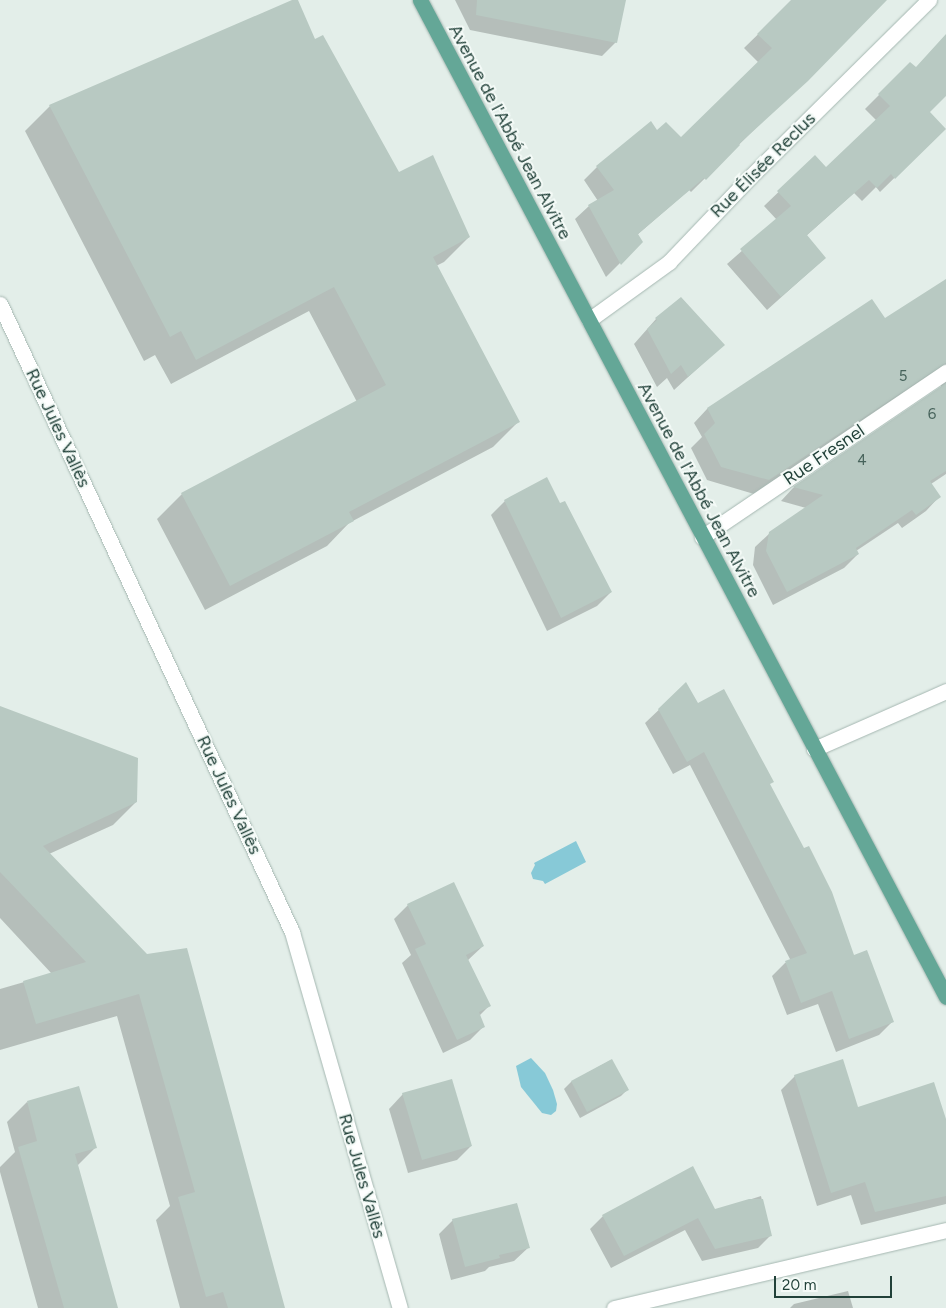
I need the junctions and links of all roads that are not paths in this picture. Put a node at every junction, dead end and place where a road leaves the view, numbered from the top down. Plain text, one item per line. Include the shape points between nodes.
1 (420, 0) edge
2 (929, 0) edge
3 (0, 304) edge
4 (589, 320) junction
5 (946, 372) edge
6 (702, 537) junction
7 (946, 691) edge
8 (814, 749) junction
9 (946, 997) edge
10 (946, 1230) edge
11 (400, 1308) edge
12 (614, 1308) edge

1 - 4 main road, Avenue de l'Abbé Jean Alvitre
2 - 4 street, Rue Élisée Reclus via 669,262
3 - 11 street, Rue Jules Vallès via 292,932
4 - 6 main road, Avenue de l'Abbé Jean Alvitre
5 - 6 street, Rue Fresnel
6 - 8 main road, Avenue de l'Abbé Jean Alvitre
7 - 8 street
8 - 9 main road, Avenue de l'Abbé Jean Alvitre
10 - 12 street

